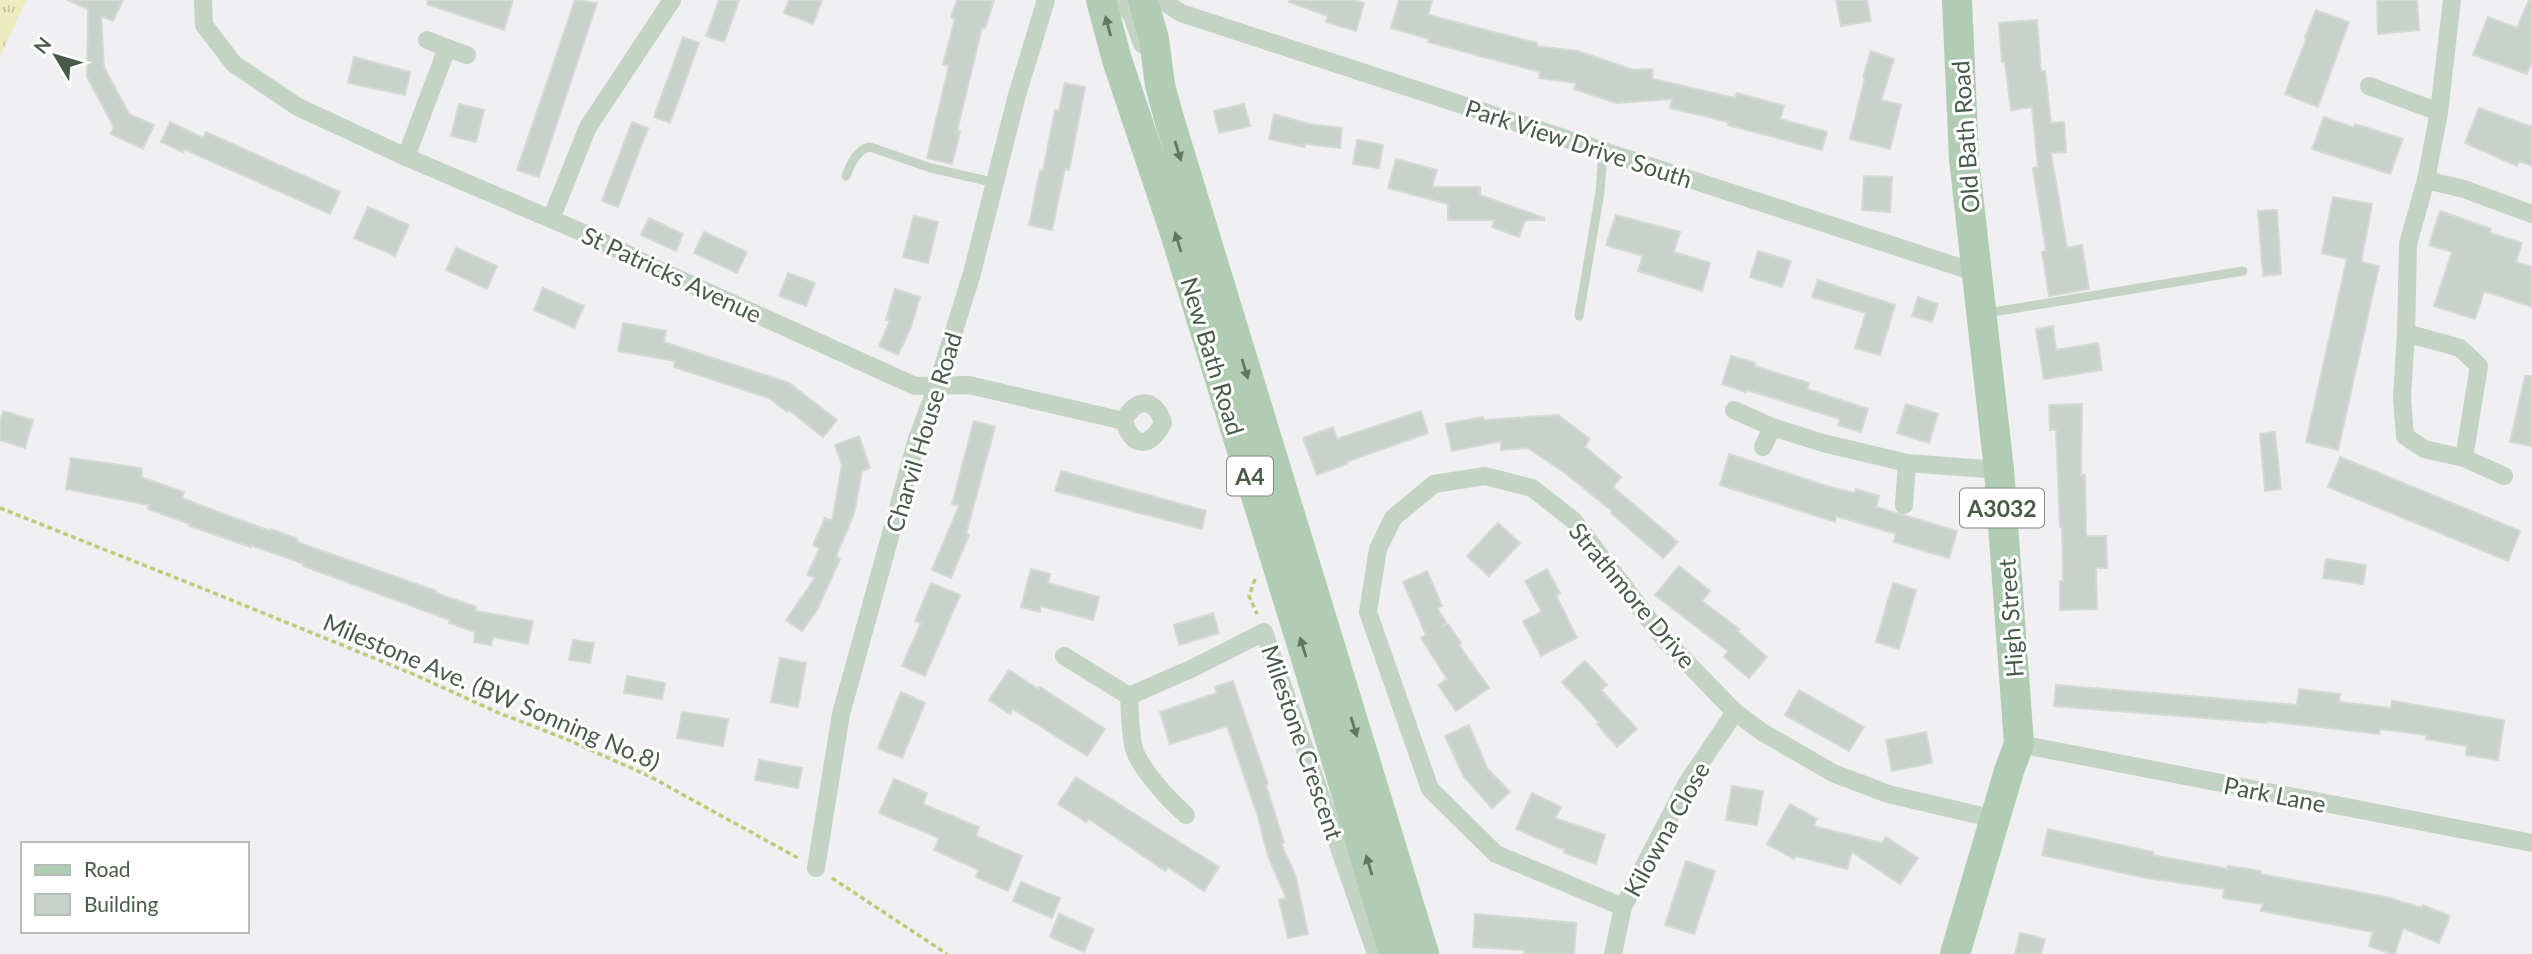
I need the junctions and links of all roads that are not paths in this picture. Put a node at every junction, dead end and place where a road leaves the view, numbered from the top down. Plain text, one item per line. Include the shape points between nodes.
1 (203, 0) edge
2 (671, 0) edge
3 (1046, 0) edge
4 (1101, 0) edge
5 (1121, 0) edge
6 (1143, 0) edge
7 (1161, 0) edge
8 (1957, 0) edge
9 (2452, 0) edge
10 (1181, 13) junction
11 (1154, 39) junction
12 (426, 40) dead end
13 (447, 48) junction
14 (467, 55) dead end
15 (1160, 85) junction
16 (2368, 86) dead end
17 (2439, 113) junction
18 (1603, 151) junction
19 (406, 158) junction
20 (846, 176) dead end
21 (2426, 180) junction
22 (996, 183) junction
23 (2532, 214) edge
24 (551, 219) junction
25 (2243, 271) dead end
26 (1977, 273) junction
27 (1982, 314) junction
28 (1578, 316) dead end
29 (2406, 333) junction
30 (937, 386) junction
31 (1734, 410) dead end
32 (1124, 421) dead end
33 (1772, 427) junction
34 (1763, 447) dead end
35 (2464, 458) junction
36 (1907, 463) junction
37 (2000, 470) junction
38 (2504, 476) dead end
39 (1904, 505) dead end
40 (1065, 656) dead end
41 (1129, 696) junction
42 (1735, 712) junction
43 (2019, 744) junction
44 (1186, 815) dead end
45 (1995, 819) junction
46 (2532, 843) edge
47 (817, 868) road end
48 (1623, 907) junction
49 (1376, 954) edge
50 (1394, 954) edge
51 (1424, 954) edge
52 (1613, 954) edge
53 (1955, 954) edge

1 - 19 street, St Patricks Avenue via 204,25 234,64 298,107
2 - 24 street via 588,127
3 - 22 street, Charvil House Road
50 -> 4 main road, New Bath Road / A4
5 - 15 street
6 - 11 main road, New Bath Road / A4
7 - 10 street, Park View Drive South
8 - 26 main road, Old Bath Road / A3032 via 1964,159
9 - 17 street
10 - 11 street
10 - 18 street, Park View Drive South
11 - 15 main road, New Bath Road / A4
12 - 13 street
13 - 14 street
13 - 19 street
15 -> 51 main road, New Bath Road / A4
16 - 17 street
17 - 21 street
18 - 26 street, Park View Drive South
18 - 28 lane
19 - 24 street, St Patricks Avenue
20 - 22 lane via 855,157 870,147
21 - 23 street
21 - 29 street via 2408,244
22 - 30 street, Charvil House Road
24 - 30 street, St Patricks Avenue via 915,386
25 - 27 lane
26 - 27 main road, High Street / A3032
27 - 37 main road, High Street / A3032
29 - 35 street via 2404,436 2424,449
29 - 35 street via 2460,348 2479,366
30 - 32 street, St Patricks Avenue via 970,385
30 - 47 street, Charvil House Road via 917,439 841,714
31 - 33 street
33 - 34 street
33 - 36 street
35 - 38 street
36 - 37 street
36 - 39 street
37 - 43 main road, High Street / A3032
40 - 41 street
41 - 44 street via 1133,748 1162,791
41 - 49 street, Milestone Crescent via 1264,632
42 - 45 street, Strathmore Drive via 1833,773 1888,794
42 - 48 street, Kilowna Close via 1687,783
42 - 48 street, Strathmore Drive via 1664,639 1573,520 1532,488 1485,476 1434,485 1393,518 1378,549 1368,612 1430,789 1496,854
43 - 45 main road, High Street / A3032
43 - 46 street, Park Lane
45 - 53 main road, High Street / A3032
48 - 52 street, Kilowna Close

